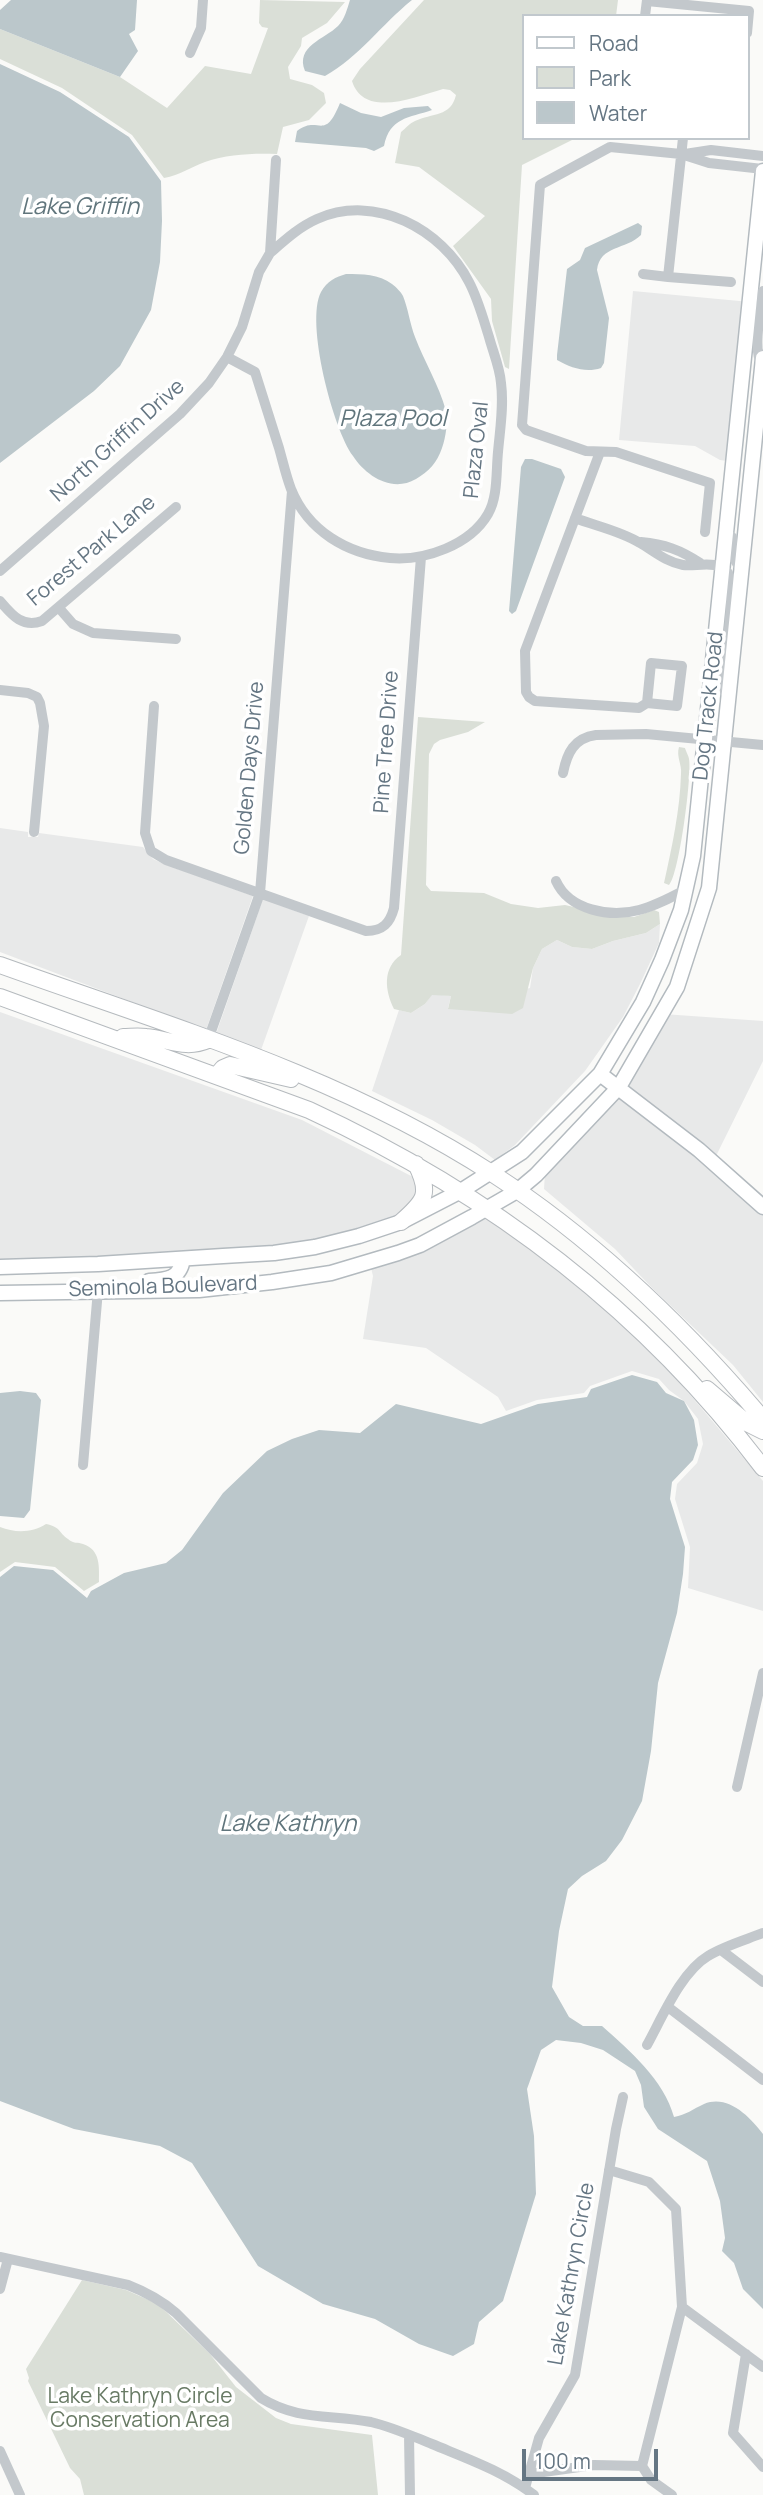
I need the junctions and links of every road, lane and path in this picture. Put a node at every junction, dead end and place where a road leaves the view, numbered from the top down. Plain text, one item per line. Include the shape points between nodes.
1 (203, 0) edge
2 (647, 1) edge
3 (749, 14) edge
4 (190, 53) dead end
5 (683, 140) edge
6 (681, 154) junction
7 (763, 156) edge
8 (276, 160) dead end
9 (763, 170) edge
10 (270, 253) junction
11 (643, 274) dead end
12 (668, 277) junction
13 (731, 282) dead end
14 (763, 291) edge
15 (227, 357) junction
16 (763, 358) edge
17 (744, 359) junction
18 (762, 366) edge
19 (600, 452) junction
20 (292, 491) junction
21 (176, 507) dead end
22 (575, 517) junction
23 (705, 532) dead end
24 (640, 542) junction
25 (669, 547) junction
26 (421, 557) junction
27 (665, 558) junction
28 (700, 563) junction
29 (723, 568) junction
30 (741, 570) junction
31 (0, 571) edge
32 (0, 601) edge
33 (59, 607) junction
34 (176, 639) dead end
35 (0, 690) edge
36 (647, 703) junction
37 (154, 706) dead end
38 (727, 706) junction
39 (706, 739) junction
40 (723, 740) junction
41 (763, 745) edge
42 (563, 773) dead end
43 (34, 832) dead end
44 (556, 881) dead end
45 (685, 890) junction
46 (260, 893) junction
47 (0, 965) edge
48 (0, 997) edge
49 (110, 1037) junction
50 (208, 1040) junction
51 (600, 1074) junction
52 (217, 1075) junction
53 (321, 1084) junction
54 (619, 1087) junction
55 (416, 1164) junction
56 (491, 1173) junction
57 (461, 1191) junction
58 (517, 1191) junction
59 (763, 1207) edge
60 (488, 1209) junction
61 (401, 1222) junction
62 (183, 1259) junction
63 (0, 1267) edge
64 (98, 1290) junction
65 (0, 1293) edge
66 (679, 1369) junction
67 (763, 1419) edge
68 (763, 1431) edge
69 (83, 1465) dead end
70 (763, 1468) edge
71 (763, 1673) edge
72 (737, 1787) dead end
73 (763, 1933) edge
74 (721, 1950) junction
75 (763, 1982) edge
76 (668, 2007) junction
77 (647, 2045) dead end
78 (763, 2080) edge
79 (623, 2097) dead end
80 (610, 2171) junction
81 (4, 2258) edge
82 (0, 2290) edge
83 (682, 2307) junction
84 (746, 2354) junction
85 (763, 2367) edge
86 (409, 2435) junction
87 (0, 2451) edge
88 (642, 2466) junction
89 (763, 2467) edge
90 (529, 2474) junction
91 (529, 2492) edge
92 (20, 2495) edge
93 (410, 2495) edge
94 (671, 2495) edge

1 - 4 street via 201,28
2 - 3 street
5 - 6 street
6 - 7 street via 711,150
6 - 9 street
6 - 12 street
6 - 19 street via 610,147 540,185 522,425 574,447
8 - 10 street, North Griffin Drive
9 - 17 main road, Dog Track Road
10 - 15 street, North Griffin Drive
10 - 26 street, Plaza Oval via 318,219 340,211 382,212 399,217 441,246 470,282 501,380 494,496 481,525 443,550
11 - 12 street
12 - 13 street
14 - 18 street via 758,348
15 - 20 street, Plaza Oval via 255,372
15 - 31 street, North Griffin Drive via 180,414
16 - 18 main road, Dog Track Road
17 - 29 main road, Dog Track Road
17 - 30 street via 748,382 732,543
18 - 30 main road, Dog Track Road
19 - 22 street
19 - 23 street via 616,452 710,483
20 - 26 street, Plaza Oval via 314,524 347,548 378,556
20 - 46 street, Golden Days Drive
21 - 33 street, Forest Park Lane
22 - 24 street
22 - 36 street via 525,651 526,692 535,701 639,708
24 - 25 street
24 - 27 street
25 - 27 street
25 - 28 street
26 - 46 street, Pine Tree Drive via 391,920 384,927 366,931
27 - 28 street via 684,565
28 - 29 street
29 - 38 street via 732,584 723,679
29 - 39 main road, Dog Track Road
30 - 38 main road, Dog Track Road
32 - 33 street, Forest Park Lane via 22,623 42,621
33 - 34 street via 73,624 93,633
35 - 43 street via 28,693 40,703 44,726
36 - 36 street via 677,706 682,666 652,663
37 - 46 street via 145,833 151,851
38 - 40 main road, Dog Track Road
39 - 40 street
39 - 42 street via 588,736 574,745
39 - 45 main road, Dog Track Road
40 - 41 street
40 - 54 main road, Dog Track Road via 707,897 677,987
44 - 45 street via 566,897 579,904 627,913
45 - 51 main road, Dog Track Road via 643,1002
46 - 50 street, Golden Days Drive
47 - 50 main road
48 - 49 main road
49 - 50 main road via 146,1037 186,1046
49 - 52 main road
50 - 53 main road
51 - 54 main road
51 - 56 main road, Dog Track Road via 522,1152
52 - 53 main road via 223,1068 235,1066
52 - 55 main road via 309,1110
53 - 56 main road
54 - 58 main road, Dog Track Road
54 - 59 main road
55 - 57 main road
55 - 61 main road via 425,1193 422,1204
56 - 57 main road, Seminola Boulevard
56 - 58 main road
57 - 60 main road
57 - 61 main road, Seminola Boulevard
58 - 60 main road, Seminola Boulevard
58 - 67 main road via 643,1292
60 - 64 main road, Seminola Boulevard via 419,1245 331,1273 199,1290
60 - 66 main road via 594,1289
61 - 62 main road, Seminola Boulevard via 314,1247
62 - 63 main road, Seminola Boulevard
62 - 64 main road via 181,1270 169,1279 113,1282
64 - 65 main road, Seminola Boulevard
64 - 69 street
66 - 68 main road
66 - 70 main road
71 - 72 street
73 - 74 street
74 - 75 street
74 - 76 street via 688,1973
76 - 77 street
76 - 78 street
79 - 80 street, Lake Kathryn Circle
80 - 83 street via 649,2182 676,2209
80 - 90 street, Lake Kathryn Circle via 575,2375 539,2438
81 - 82 street
81 - 86 street, Lake Kathryn Circle via 128,2285 161,2300 261,2398 276,2407 307,2416 369,2422
83 - 84 street
83 - 88 street
84 - 85 street
84 - 89 street via 733,2433
86 - 91 street, Lake Kathryn Circle via 496,2470
86 - 93 street
87 - 92 street
88 - 90 street via 594,2465
88 - 94 street via 651,2480
90 - 91 street, Lake Kathryn Circle

